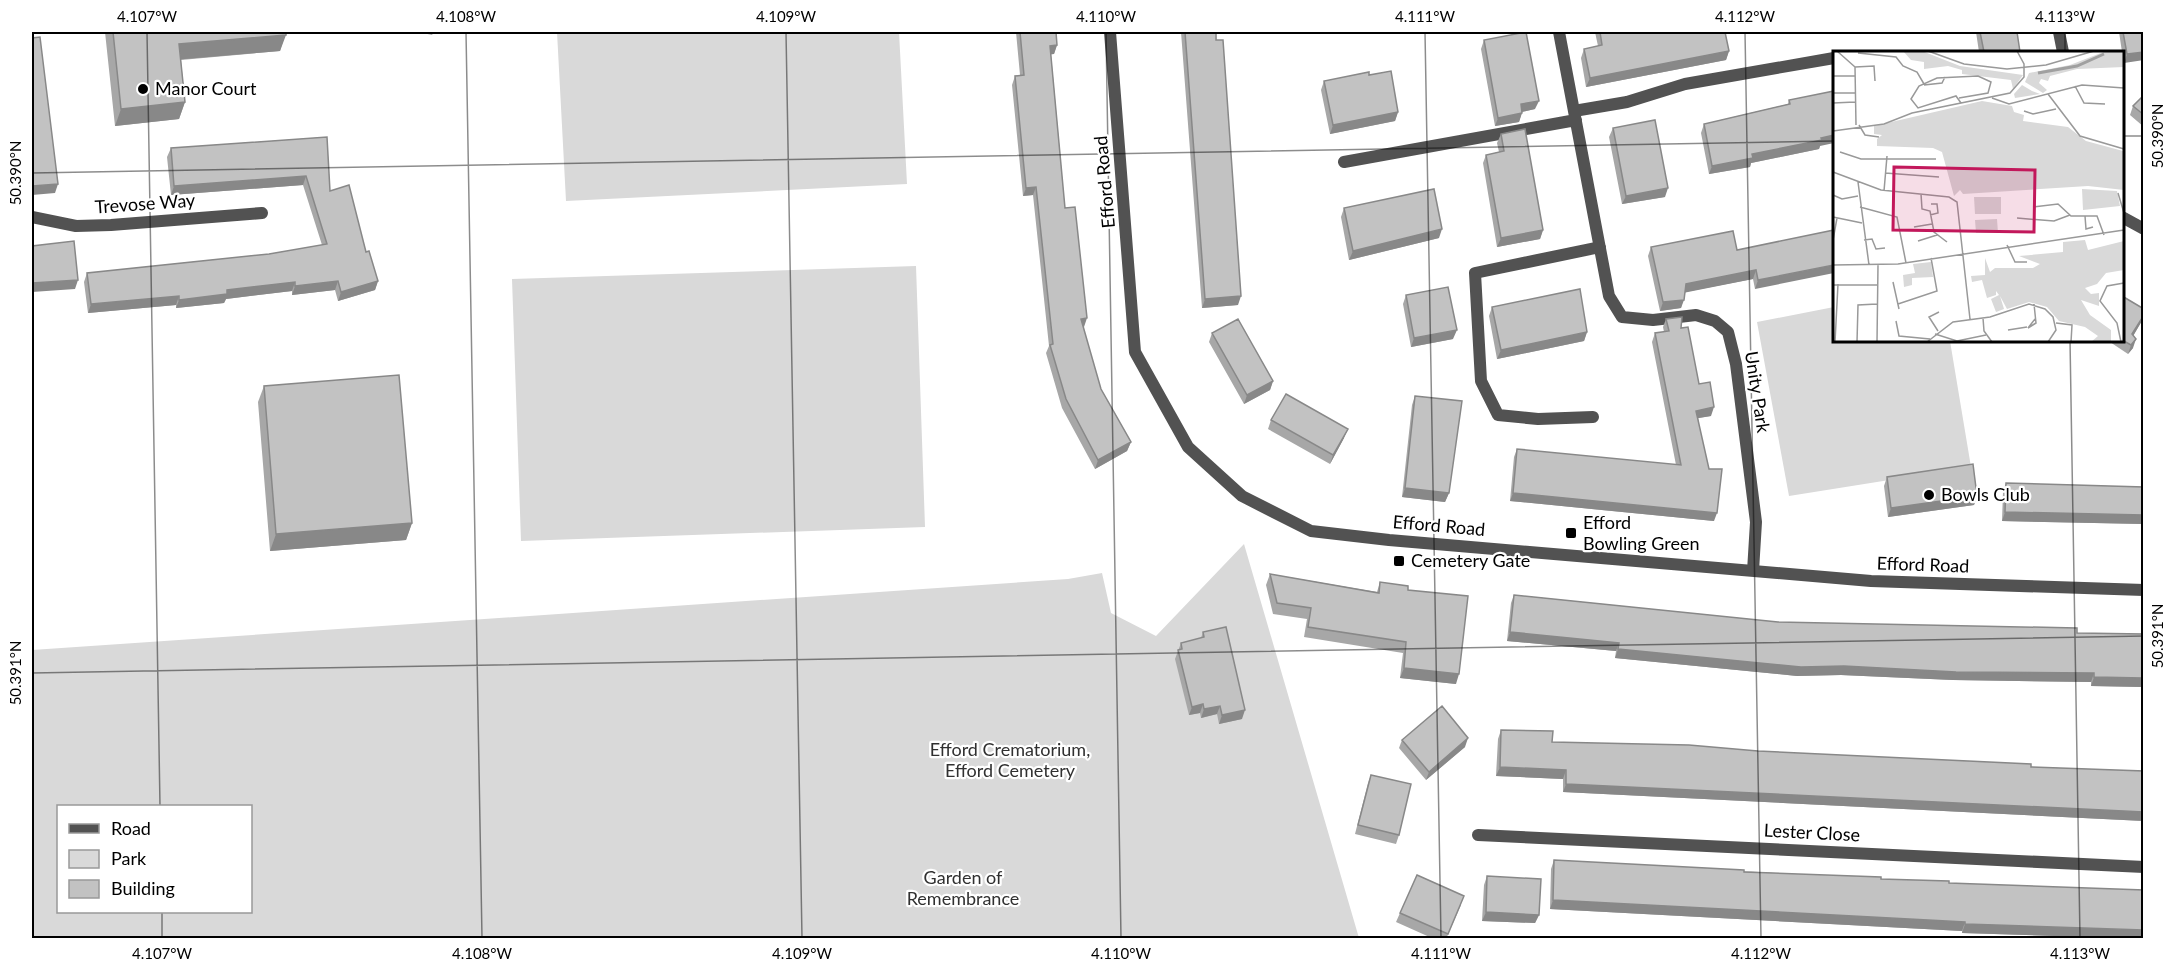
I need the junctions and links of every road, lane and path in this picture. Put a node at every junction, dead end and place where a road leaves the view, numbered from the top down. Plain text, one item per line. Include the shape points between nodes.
1 (1110, 32) edge
2 (1558, 32) edge
3 (2059, 32) edge
4 (2063, 51) edge
5 (1833, 58) edge
6 (1575, 116) junction
7 (1344, 162) dead end
8 (262, 213) dead end
9 (32, 217) edge
10 (2124, 218) edge
11 (2144, 230) edge
12 (1600, 247) junction
13 (1593, 417) dead end
14 (1753, 571) junction
15 (2144, 590) edge
16 (1478, 836) dead end
17 (2144, 867) edge

1 - 14 street, Efford Road via 1135,352 1188,447 1242,496 1311,531
2 - 6 street, Unity Park
3 - 4 street
5 - 6 street via 1685,84
6 - 7 street
6 - 12 street, Unity Park
8 - 9 street, Trevose Way via 76,226
10 - 11 street
12 - 13 street via 1475,273 1481,381 1498,415 1538,419
12 - 14 street, Unity Park via 1609,296 1622,317 1653,320 1696,315 1714,321 1728,332 1736,364 1756,522
14 - 15 street, Efford Road via 1870,580
16 - 17 street, Lester Close

